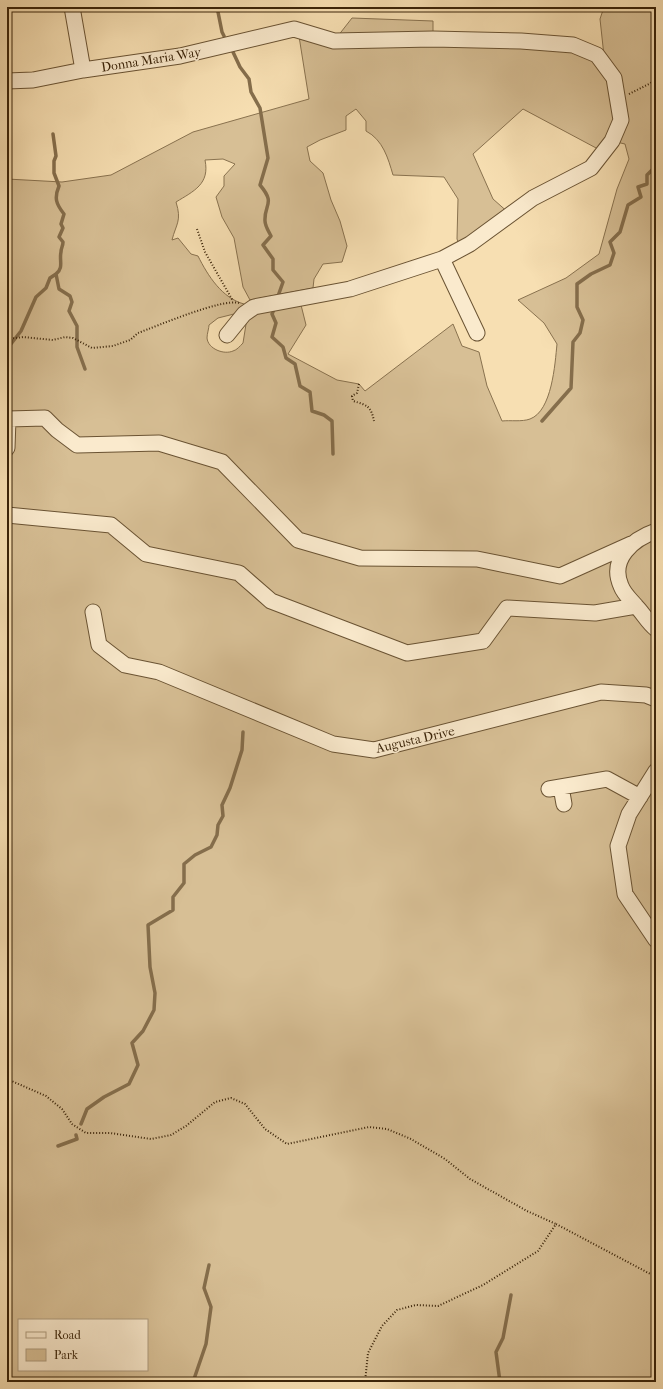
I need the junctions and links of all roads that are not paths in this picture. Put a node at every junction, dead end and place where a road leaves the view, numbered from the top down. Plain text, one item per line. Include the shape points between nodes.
1 (72, 7) edge
2 (82, 70) junction
3 (7, 81) edge
4 (442, 259) junction
5 (477, 334) dead end
6 (227, 335) dead end
7 (7, 448) edge
8 (7, 515) edge
9 (656, 531) edge
10 (631, 544) junction
11 (636, 606) junction
12 (93, 612) dead end
13 (656, 629) edge
14 (656, 699) edge
15 (656, 772) edge
16 (648, 790) edge
17 (564, 804) dead end
18 (656, 940) edge

1 - 2 street
2 - 3 street, Donna Maria Way via 33,80
2 - 4 street, Donna Maria Way via 180,56 294,29 334,41 521,41 573,45 597,55 614,78 618,99 621,120 612,141 591,168 533,198 470,244
4 - 5 street
4 - 6 street via 350,289 256,308 244,314
7 - 10 street via 8,418 45,418 77,446 159,443 222,462 298,540 360,558 477,559 560,576
8 - 11 street via 111,525 146,554 239,573 271,601 407,653 483,641 507,608 595,613
9 - 10 street
10 - 11 street via 620,560 618,578 621,587
11 - 13 street
12 - 14 street, Augusta Drive via 99,645 125,665 159,672 333,744 374,750 601,692 646,695
15 - 16 street
16 - 17 street via 607,779 555,788
16 - 18 street via 629,814 618,846 625,894

